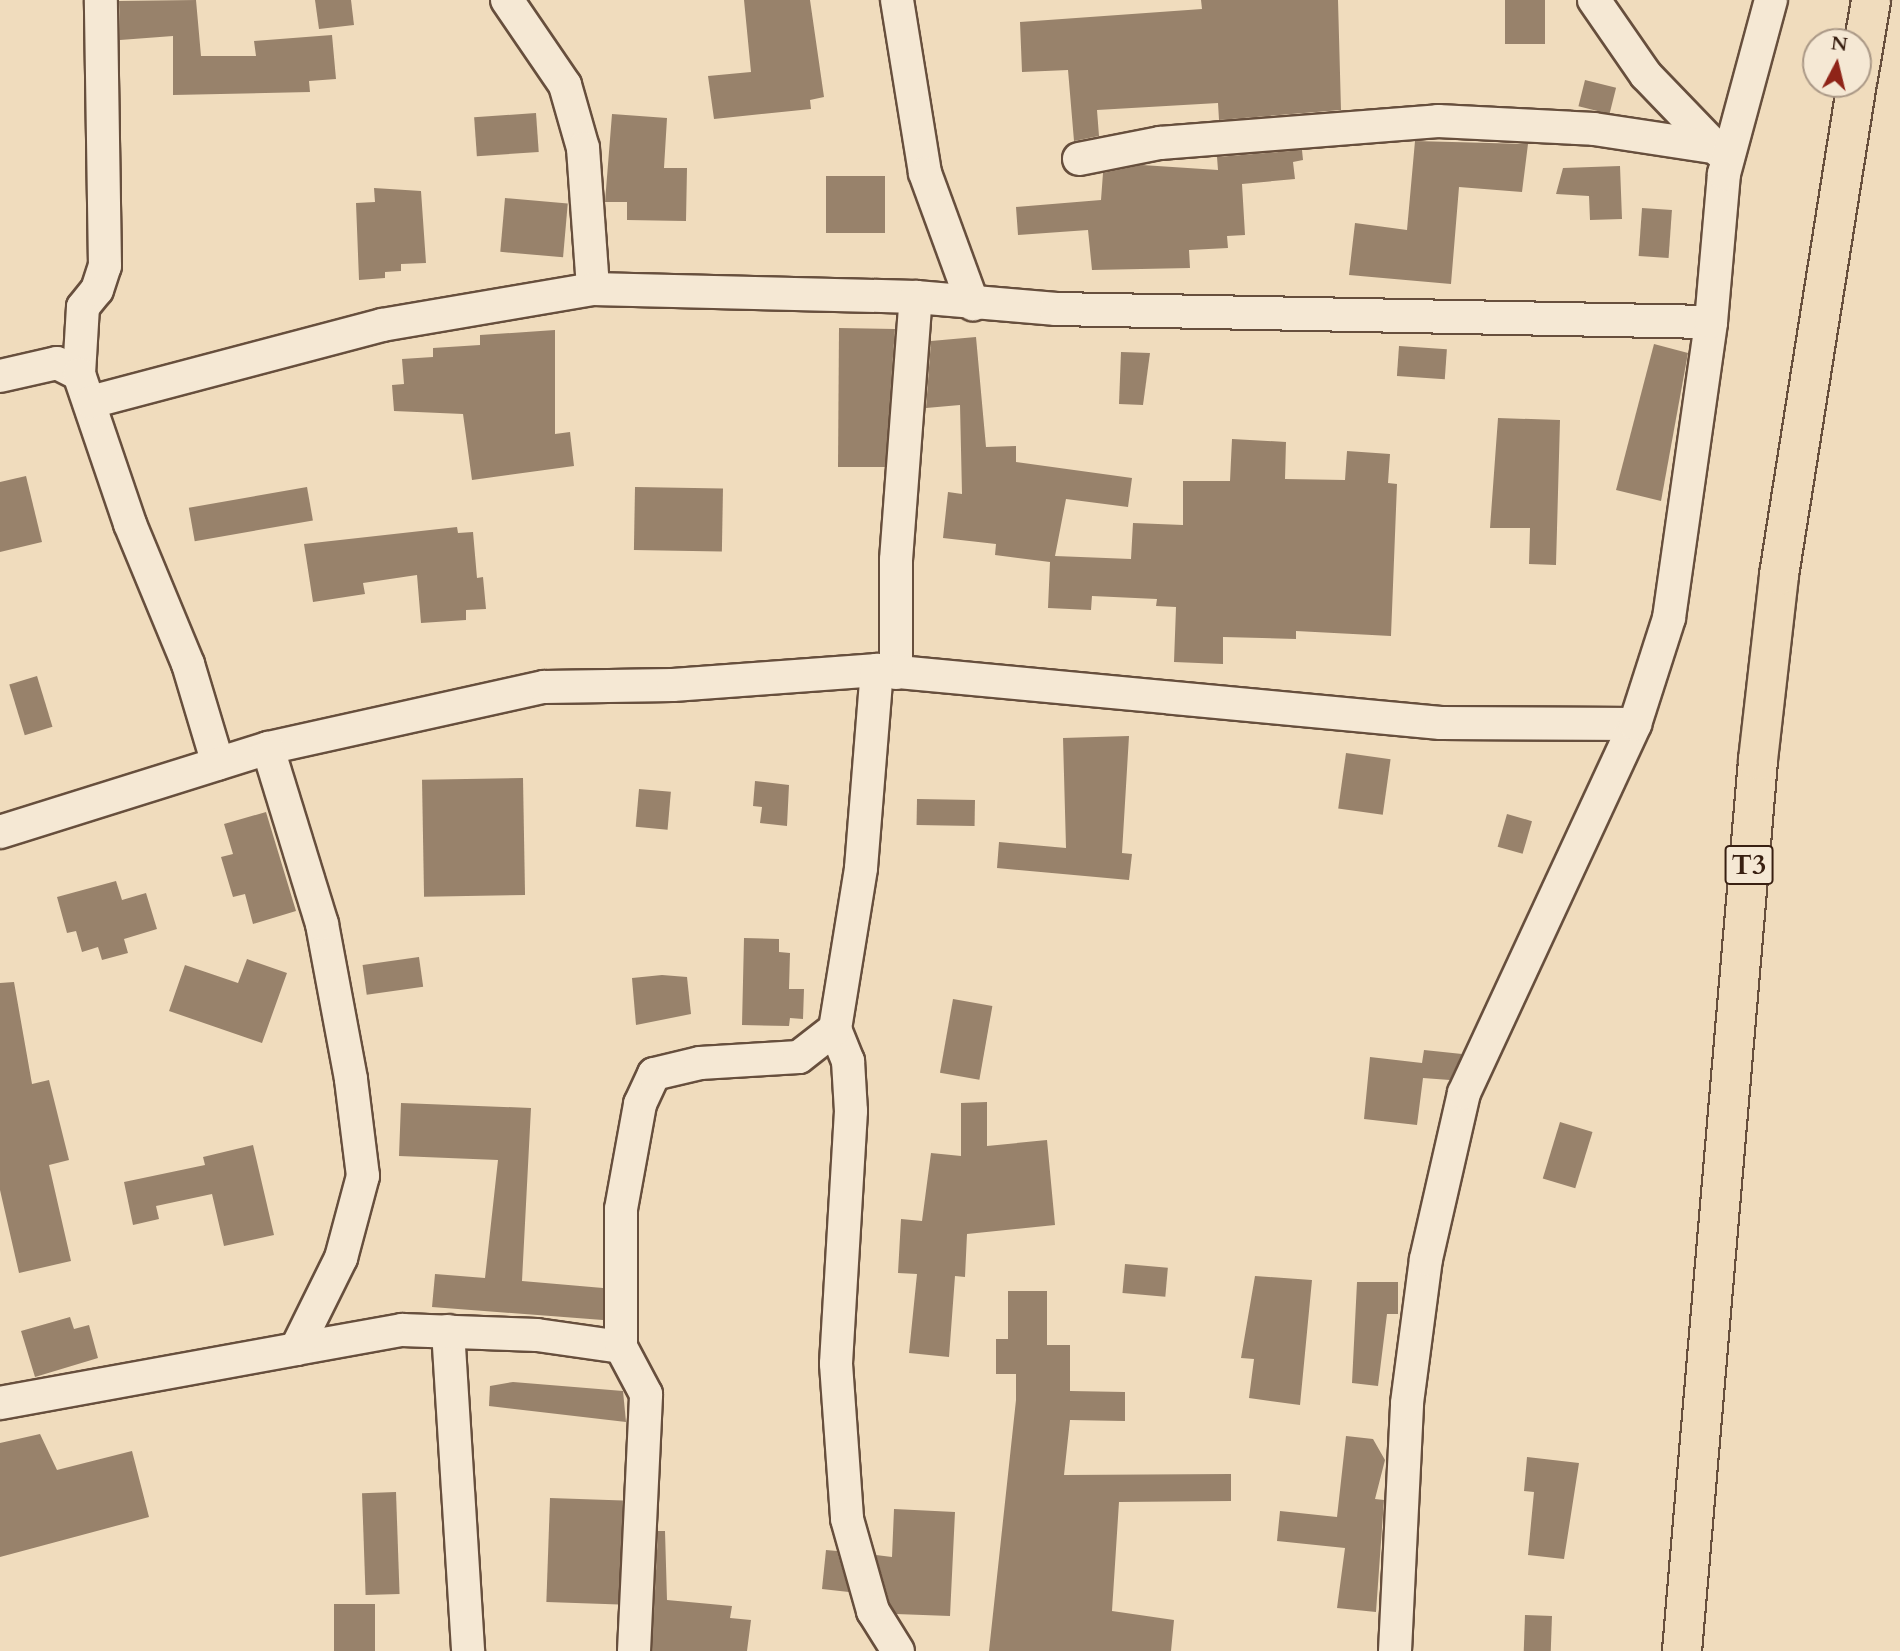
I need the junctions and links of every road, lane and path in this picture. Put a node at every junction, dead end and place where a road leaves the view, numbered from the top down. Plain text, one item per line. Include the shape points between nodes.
1 (101, 0) edge
2 (507, 0) edge
3 (897, 0) edge
4 (1594, 0) edge
5 (1771, 0) edge
6 (1871, 0) edge
7 (1866, 28) edge
8 (1855, 98) edge
9 (1079, 159) dead end
10 (1721, 161) junction
11 (593, 289) junction
12 (916, 297) junction
13 (973, 304) junction
14 (1711, 322) junction
15 (0, 376) edge
16 (85, 388) junction
17 (887, 671) junction
18 (1635, 724) junction
19 (268, 748) junction
20 (218, 764) junction
21 (0, 832) edge
22 (835, 1030) junction
23 (448, 1331) junction
24 (621, 1347) junction
25 (296, 1349) junction
26 (0, 1403) edge
27 (468, 1651) edge
28 (634, 1651) edge
29 (898, 1651) edge
30 (1395, 1651) edge
31 (1682, 1651) edge

1 - 16 street via 105,265 97,290 83,307
2 - 11 street via 565,85 583,148
3 - 13 street via 925,173
4 - 10 street via 1646,75
5 - 10 street
6 - 7 highway
8 - 31 highway, T3 via 1807,384 1759,747
9 - 10 street via 1160,143 1438,121 1594,129
10 - 14 street
11 - 12 street
11 - 16 street via 382,325
12 - 13 street
12 - 17 street
13 - 14 street
14 - 18 street via 1669,618
15 - 16 street via 57,363
16 - 20 street via 130,524 188,664
17 - 18 street via 1441,723
17 - 19 street via 673,685 544,687
17 - 22 street
18 - 30 street via 1464,1093 1426,1259 1407,1403
19 - 20 street
19 - 25 street via 322,924 363,1176 341,1258
20 - 21 street
22 - 24 street via 799,1057 700,1063 654,1074 640,1104 621,1209
22 - 29 street via 848,1061 851,1101 836,1364 848,1519 873,1611
23 - 24 street
23 - 25 street via 402,1330
23 - 27 street
24 - 28 street via 646,1394
25 - 26 street

